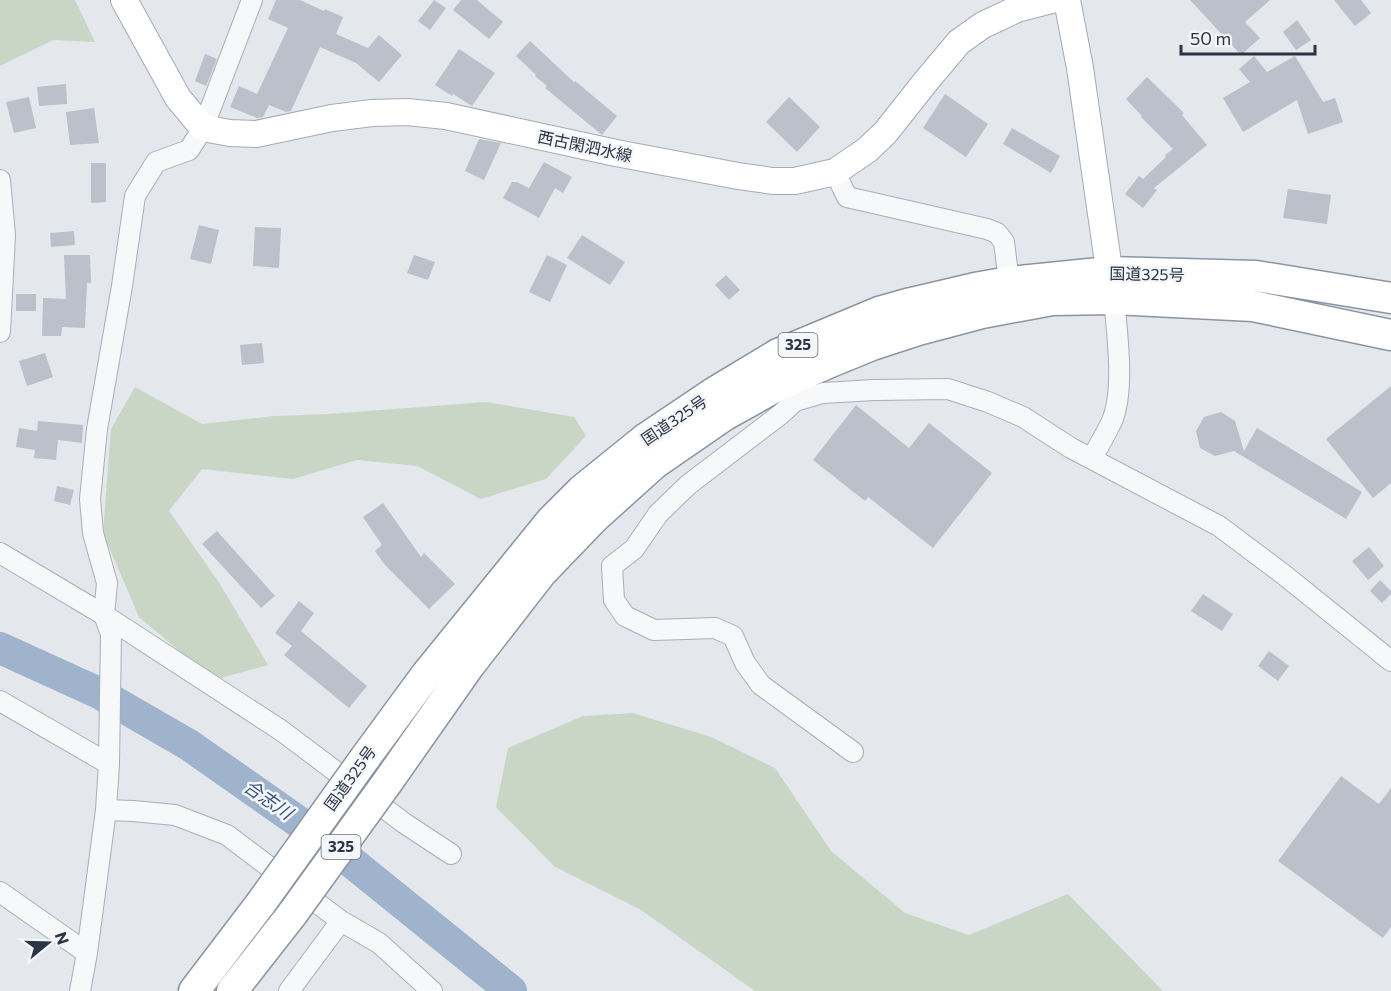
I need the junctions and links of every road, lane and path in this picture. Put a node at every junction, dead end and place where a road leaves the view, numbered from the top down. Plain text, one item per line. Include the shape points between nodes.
1 (124, 0) edge
2 (252, 0) edge
3 (1052, 0) edge
4 (1067, 0) edge
5 (203, 128) junction
6 (834, 172) junction
7 (0, 180) edge
8 (1009, 282) junction
9 (1112, 286) junction
10 (1391, 298) edge
11 (0, 332) edge
12 (1391, 335) edge
13 (1092, 459) junction
14 (0, 553) edge
15 (104, 615) junction
16 (1391, 661) edge
17 (0, 701) edge
18 (853, 752) dead end
19 (109, 755) junction
20 (106, 810) junction
21 (451, 854) dead end
22 (0, 892) edge
23 (342, 921) junction
24 (87, 953) junction
25 (80, 991) edge
26 (194, 991) edge
27 (232, 991) edge
28 (289, 991) edge
29 (432, 991) edge

1 - 5 main road via 178,98
2 - 5 street
3 - 6 main road, 西古閑泗水線 via 1017,9 959,42 885,133
4 - 9 main road
5 - 6 main road, 西古閑泗水線 via 256,134 332,117 407,112 446,116 616,153 773,181 795,181
5 - 15 street via 189,150 156,162 135,196 97,429 90,499 93,534 107,583
6 - 8 street via 847,197 997,233 1004,242
7 - 11 street via 5,235
8 - 9 highway, 国道325号 / 325
8 - 26 highway, 国道325号 / 325, bridge via 879,312 778,354 645,438 582,490 551,521 426,675
9 - 10 highway, 国道325号 / 325 via 1256,276
9 - 12 highway, 国道325号 / 325 via 1253,306
9 - 13 street via 1119,360 1117,400 1112,420
9 - 27 highway, 国道325号 / 325, bridge via 982,313 872,345 777,386 725,415 654,464 542,572
13 - 16 street via 1219,526
13 - 18 street via 1023,417 948,389 823,393 795,401 688,485 658,514 634,549 612,566 614,600 625,616 654,630 715,628 733,636 761,685
14 - 15 street
15 - 19 street via 111,634
15 - 21 street via 282,732
17 - 19 street
19 - 20 street
20 - 23 street via 175,815 227,835
20 - 24 street
22 - 24 street
23 - 28 street
23 - 29 street via 379,943
24 - 25 street

